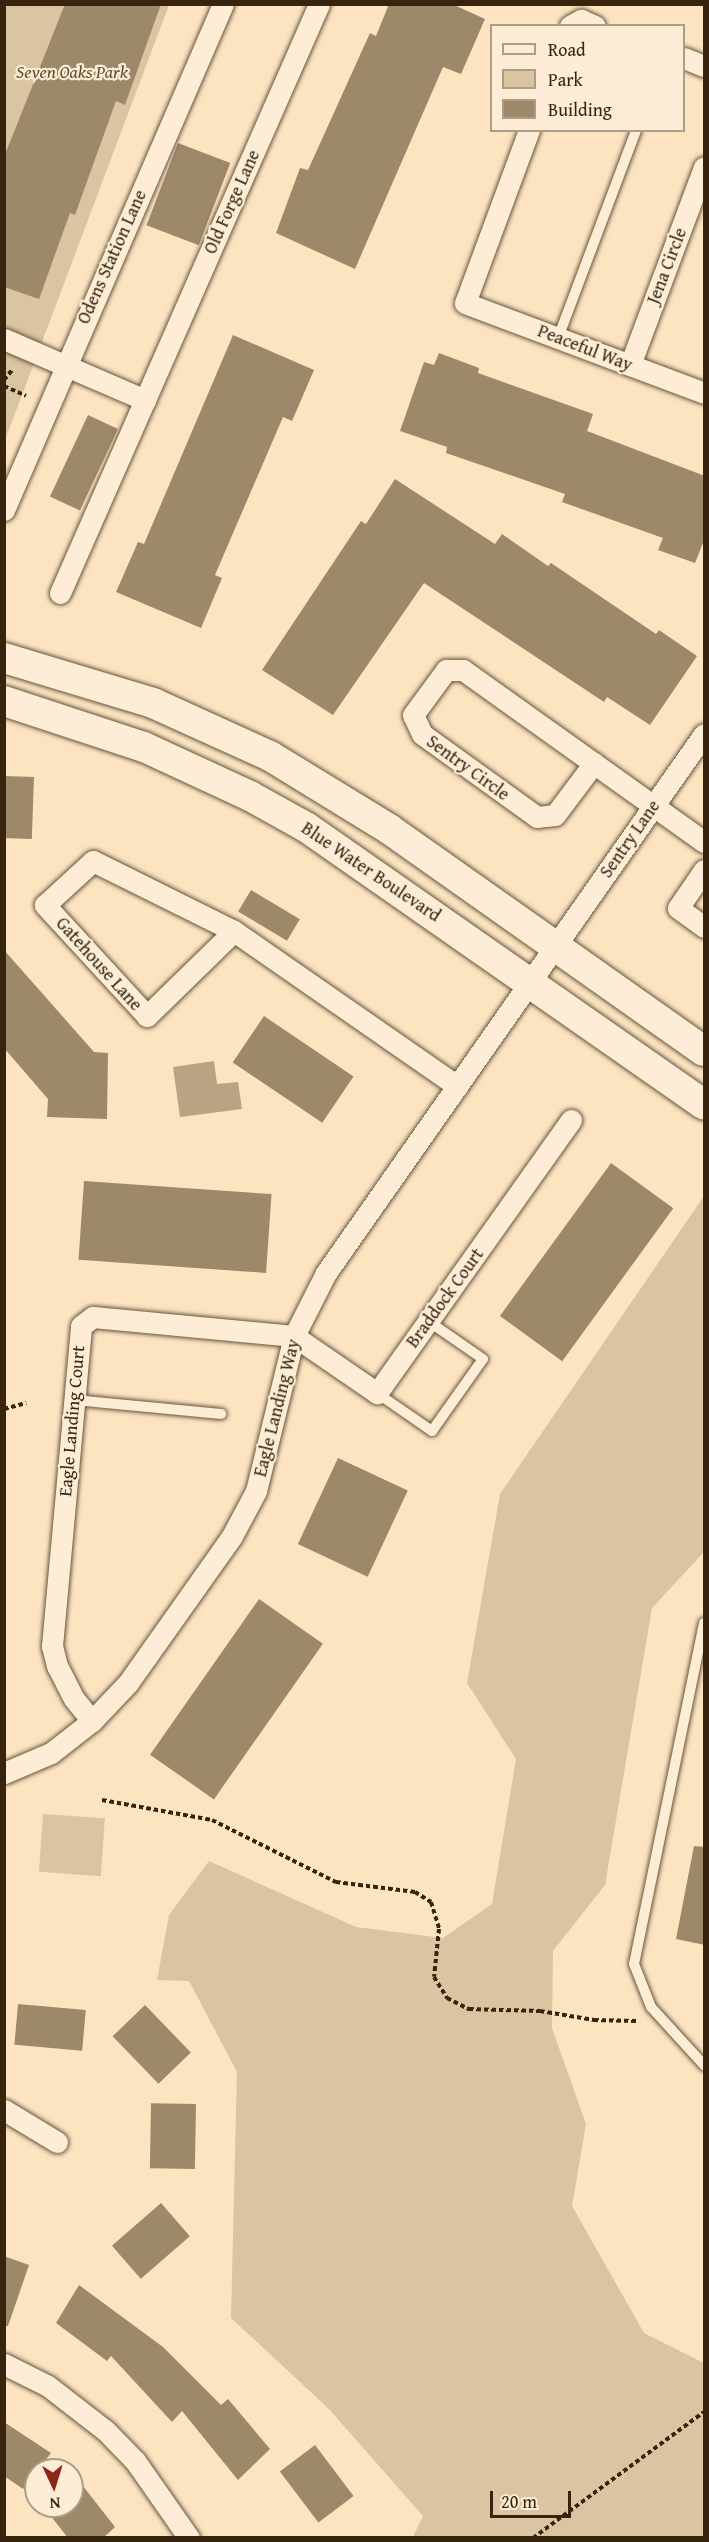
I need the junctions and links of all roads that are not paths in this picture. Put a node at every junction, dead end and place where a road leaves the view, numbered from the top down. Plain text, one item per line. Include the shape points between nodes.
1 (223, 4) edge
2 (319, 4) edge
3 (574, 24) edge
4 (590, 24) edge
5 (685, 58) edge
6 (705, 66) edge
7 (528, 132) edge
8 (635, 132) edge
9 (705, 167) edge
10 (558, 338) junction
11 (4, 339) edge
12 (64, 365) junction
13 (630, 365) junction
14 (705, 393) edge
15 (145, 400) junction
16 (4, 510) edge
17 (60, 593) dead end
18 (4, 658) edge
19 (4, 701) edge
20 (705, 734) edge
21 (594, 763) junction
22 (654, 805) junction
23 (705, 842) edge
24 (705, 870) edge
25 (705, 927) edge
26 (234, 931) junction
27 (555, 945) junction
28 (530, 981) junction
29 (705, 1052) edge
30 (457, 1086) junction
31 (705, 1105) edge
32 (571, 1120) dead end
33 (428, 1321) junction
34 (294, 1336) junction
35 (377, 1393) junction
36 (74, 1400) junction
37 (221, 1414) dead end
38 (705, 1623) edge
39 (92, 1721) junction
40 (4, 1773) edge
41 (705, 2065) edge
42 (4, 2110) edge
43 (57, 2142) dead end
44 (4, 2364) edge
45 (189, 2538) edge

1 - 12 street, Odens Station Lane
2 - 15 street, Old Forge Lane
3 - 4 street via 581,20
5 - 6 street
7 - 10 street, Peaceful Way via 465,303
8 - 10 lane
9 - 13 street, Jena Circle
10 - 13 street, Peaceful Way
11 - 12 street
12 - 15 street
12 - 16 street, Odens Station Lane
13 - 14 street, Peaceful Way
15 - 17 street, Old Forge Lane
18 - 27 street via 153,703 270,756 389,829
19 - 28 street, Blue Water Boulevard via 144,747 250,795 368,868
20 - 22 street, Sentry Lane
21 - 21 street, Sentry Circle via 463,670 446,670 414,715 422,734 537,817 555,815
21 - 22 street, Sentry Circle
22 - 23 street, Sentry Circle
22 - 27 street, Sentry Lane
24 - 25 street via 678,908
26 - 26 street, Gatehouse Lane via 93,861 45,905 147,1016
26 - 30 street, Gatehouse Lane
27 - 28 street, Eagle Landing Way
27 - 29 street
28 - 30 street, Eagle Landing Way
28 - 31 street, Blue Water Boulevard
30 - 34 street, Eagle Landing Way via 326,1273
32 - 33 street, Braddock Court
33 - 35 street, Braddock Court
33 - 35 lane via 483,1359 439,1422 432,1431
34 - 35 street
34 - 36 street, Eagle Landing Court via 93,1317 81,1326
34 - 39 street, Eagle Landing Way via 256,1491 232,1536 128,1683
36 - 37 lane
36 - 39 street, Eagle Landing Court via 52,1646 61,1674
38 - 41 lane via 634,1964 651,2007
39 - 40 street, Eagle Landing Way via 51,1753
42 - 43 street
44 - 45 street via 57,2392 105,2431 136,2462

